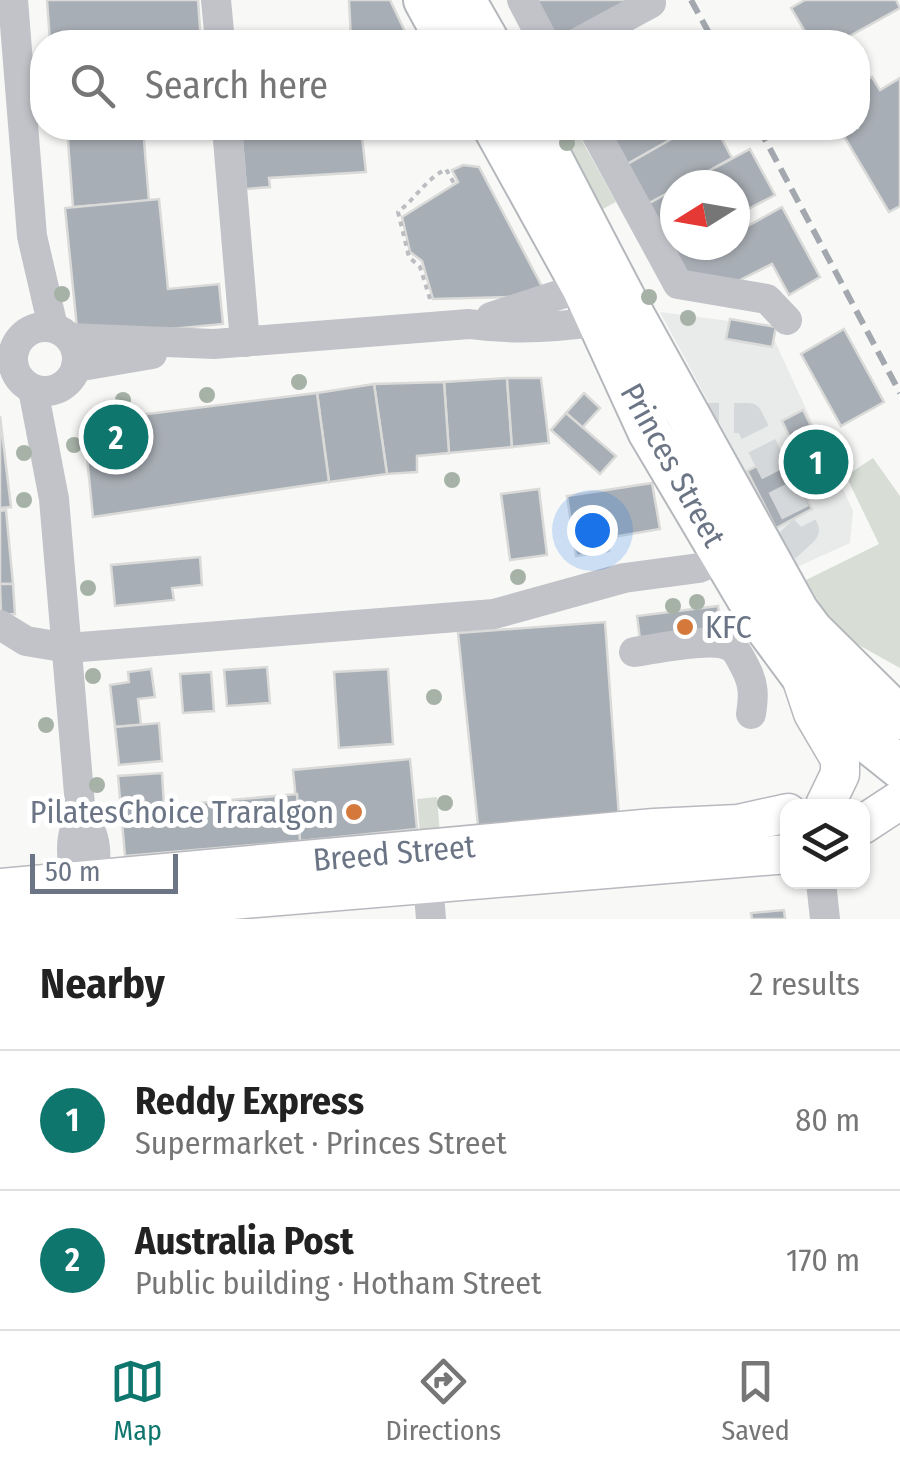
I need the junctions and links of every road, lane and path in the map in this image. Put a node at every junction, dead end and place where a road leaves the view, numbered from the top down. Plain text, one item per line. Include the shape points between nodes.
1 (13, 0) edge
2 (216, 0) edge
3 (425, 0) edge
4 (464, 0) edge
5 (522, 0) edge
6 (651, 4) dead end
7 (219, 30) edge
8 (441, 30) edge
9 (481, 30) edge
10 (538, 30) edge
11 (601, 30) edge
12 (228, 140) edge
13 (502, 140) edge
14 (541, 140) edge
15 (599, 140) edge
16 (455, 185) dead end
17 (636, 210) junction
18 (590, 232) junction
19 (430, 299) dead end
20 (604, 306) junction
21 (787, 320) dead end
22 (246, 342) junction
23 (35, 359) edge
24 (664, 371) junction
25 (725, 558) junction
26 (0, 625) edge
27 (68, 648) junction
28 (634, 652) dead end
29 (815, 661) junction
30 (900, 686) edge
31 (751, 714) dead end
32 (900, 718) edge
33 (897, 769) edge
34 (825, 799) edge
35 (833, 799) edge
36 (870, 812) edge
37 (780, 815) edge
38 (654, 845) junction
39 (780, 853) edge
40 (428, 884) edge
41 (0, 888) edge
42 (822, 889) edge
43 (89, 896) junction
44 (3, 919) edge
45 (824, 919) edge

1 - 23 street
2 - 7 street
3 - 8 highway
4 - 9 highway
5 - 10 street
6 - 11 street
12 - 22 street
13 - 20 highway, Princes Street
14 - 18 highway, Princes Street
15 - 17 street
16 - 19 path via 446,168 425,180 398,212 409,257 420,267
17 - 18 street
17 - 21 street via 678,284 767,299
18 - 20 highway, Princes Street
20 - 22 street via 563,327 469,324
20 - 24 highway, Princes Street
20 - 25 highway, Princes Street via 650,431
22 - 23 street
23 - 27 street
24 - 25 highway via 677,419 734,524 736,545
24 - 29 highway, Princes Street via 797,612
25 - 27 street via 494,614
25 - 29 highway, Princes Street via 761,620
26 - 27 street via 26,640
27 - 43 street via 81,816 73,828 72,854
28 - 31 street via 728,645 751,678
29 - 30 main road
29 - 32 highway, Princes Street
29 - 33 highway, Princes Street via 856,732
29 - 34 main road via 813,714 840,760
33 - 35 main road
33 - 36 main road
37 - 38 main road, Breed Street
38 - 39 main road, Breed Street
38 - 40 main road, Breed Street
40 - 43 main road, Breed Street
41 - 43 main road, Breed Street
42 - 45 street
43 - 44 main road, Breed Street

